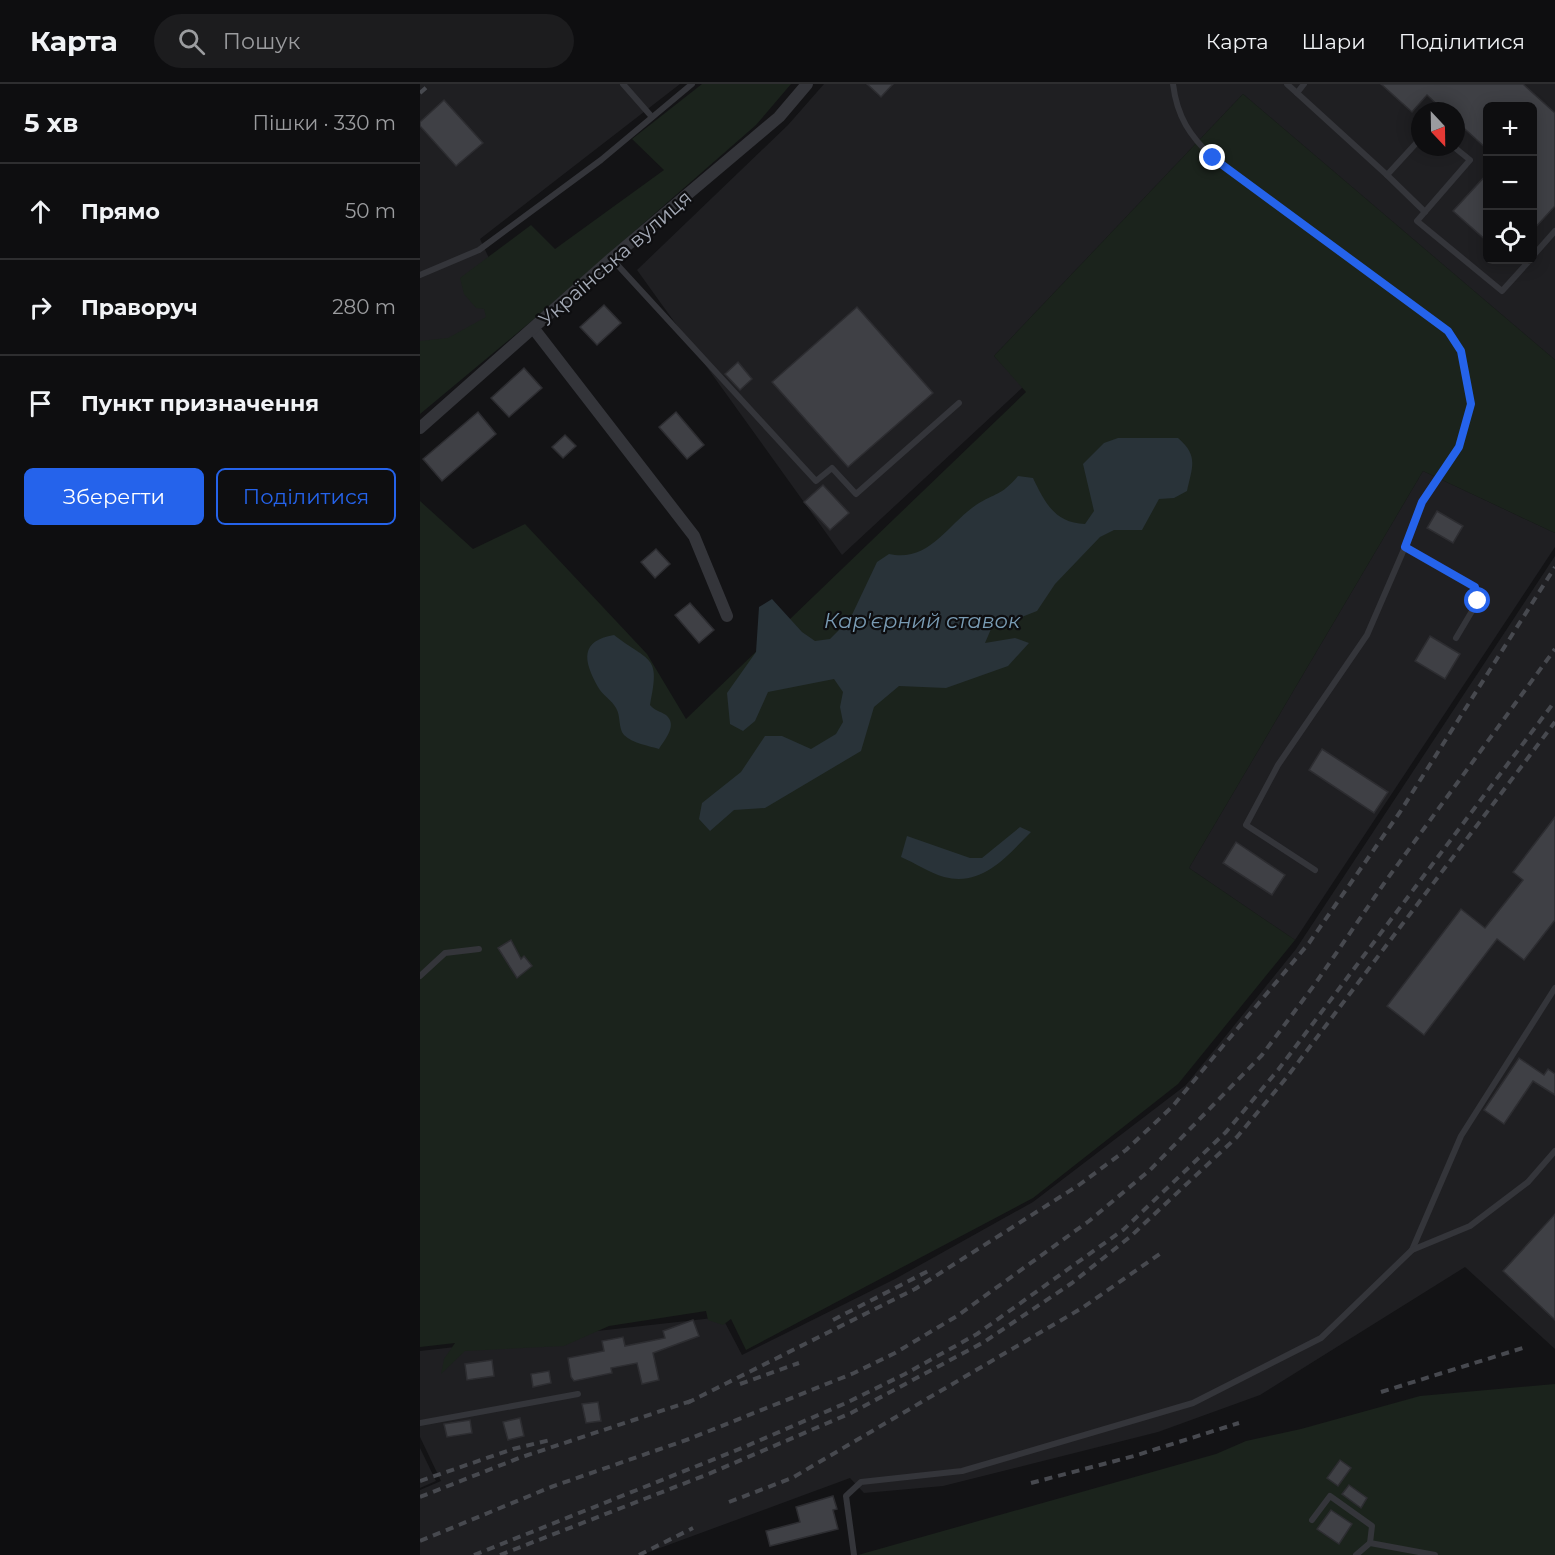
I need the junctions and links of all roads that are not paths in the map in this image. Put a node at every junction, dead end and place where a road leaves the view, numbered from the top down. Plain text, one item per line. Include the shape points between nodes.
1 (623, 84) edge
2 (692, 84) edge
3 (807, 84) edge
4 (1173, 84) edge
5 (1287, 84) edge
6 (1304, 84) edge
7 (1297, 93) junction
8 (652, 117) junction
9 (1411, 149) edge
10 (1465, 156) edge
11 (1387, 175) junction
12 (1425, 212) junction
13 (1555, 231) edge
14 (1537, 251) edge
15 (612, 258) junction
16 (1526, 264) edge
17 (420, 275) edge
18 (534, 329) junction
19 (959, 403) dead end
20 (420, 428) edge
21 (1405, 547) junction
22 (727, 616) dead end
23 (1456, 638) dead end
24 (1315, 870) dead end
25 (479, 949) dead end
26 (420, 976) edge
27 (1555, 988) edge
28 (1555, 1151) edge
29 (1412, 1250) junction
30 (578, 1394) dead end
31 (420, 1423) edge
32 (1312, 1520) dead end
33 (1370, 1543) junction
34 (854, 1555) edge
35 (1356, 1555) edge
36 (1435, 1555) edge

1 - 8 lane
2 - 8 lane
3 - 15 street, Українська вулиця via 779,117
4 - 21 lane via 1174,97 1190,136 1213,158 1448,331 1461,351 1471,404 1459,447 1422,502
5 - 7 lane
6 - 7 lane
7 - 11 lane
8 - 17 lane via 601,160 479,250
9 - 11 lane
10 - 12 lane via 1470,160
11 - 12 lane
12 - 16 lane via 1418,221 1502,291
13 - 14 lane
15 - 18 street, Українська вулиця
15 - 19 lane via 816,481 832,468 856,494
18 - 20 street, Українська вулиця
18 - 22 street via 694,536
21 - 23 lane via 1475,587 1478,601
21 - 24 lane via 1367,635 1278,765 1246,825
25 - 26 lane via 445,953
27 - 29 lane via 1461,1136
28 - 29 lane via 1528,1182 1470,1226
29 - 34 lane via 1321,1338 1193,1403 962,1471 861,1482 846,1496
30 - 31 lane
32 - 33 lane via 1330,1496 1372,1526
33 - 35 lane
33 - 36 lane

